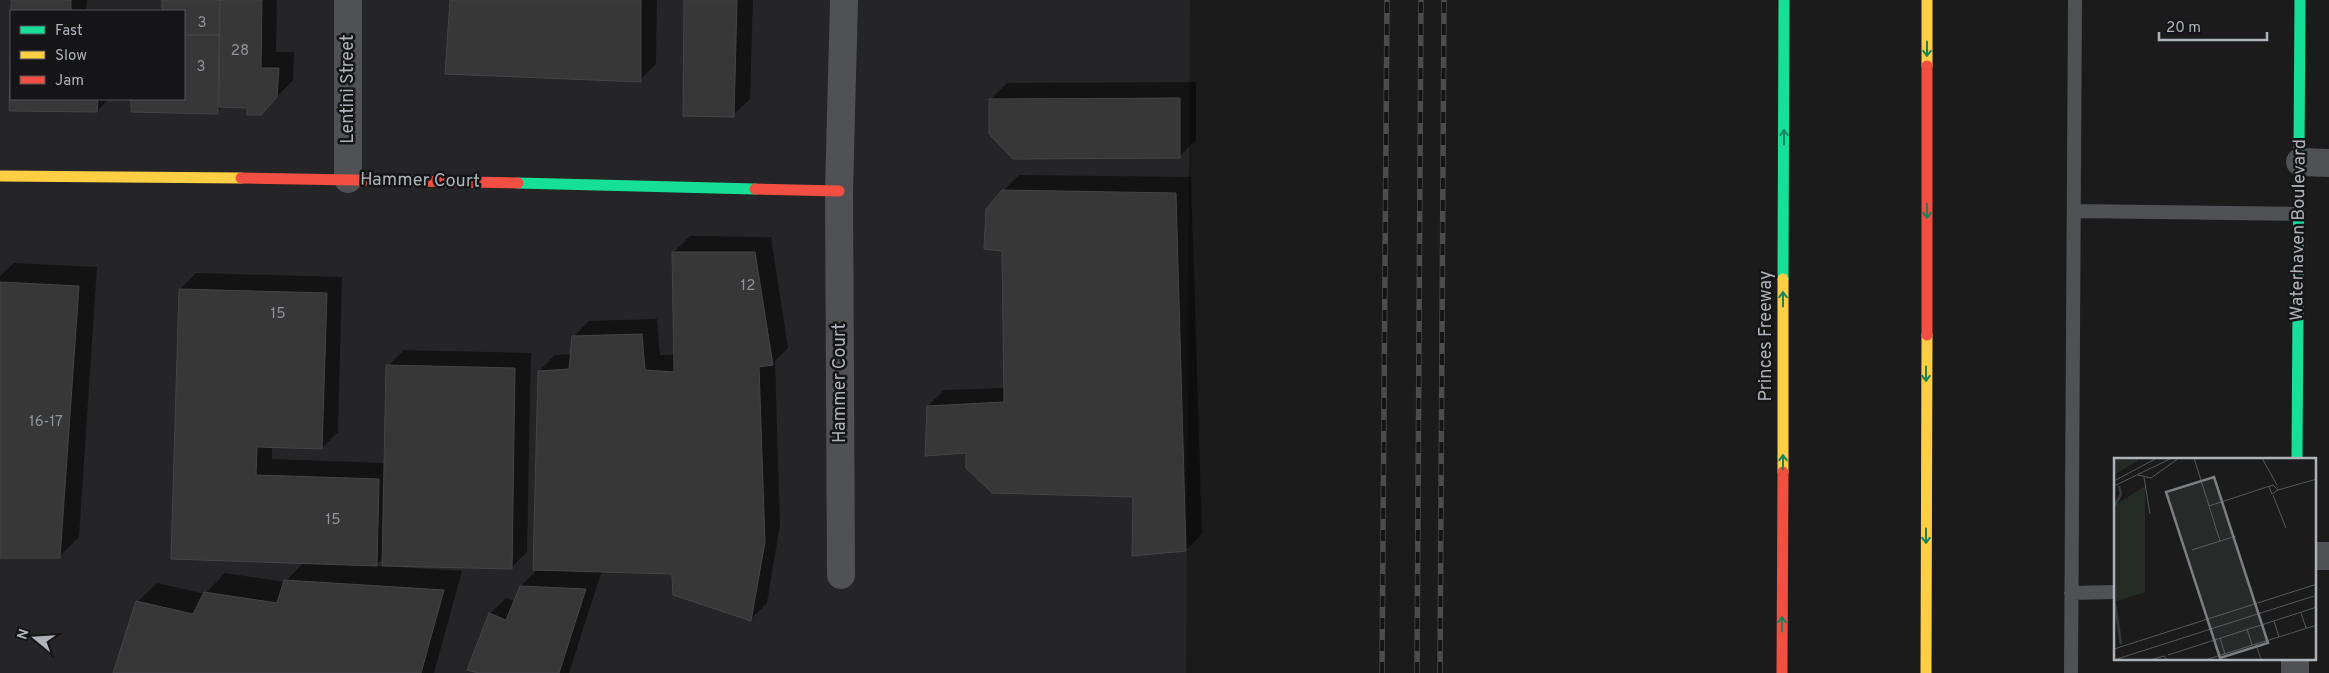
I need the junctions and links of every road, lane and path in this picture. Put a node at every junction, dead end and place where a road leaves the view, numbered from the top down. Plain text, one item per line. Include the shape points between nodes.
1 (348, 0) edge
2 (844, 0) edge
3 (1784, 0) edge
4 (1927, 0) edge
5 (2076, 0) edge
6 (2300, 0) edge
7 (2300, 162) junction
8 (2329, 163) edge
9 (0, 176) edge
10 (348, 179) junction
11 (839, 191) junction
12 (2075, 211) junction
13 (2299, 214) junction
14 (2297, 458) edge
15 (2316, 556) edge
16 (2329, 556) edge
17 (841, 576) dead end
18 (2114, 592) edge
19 (2071, 593) junction
20 (2295, 660) edge
21 (1782, 673) edge
22 (1926, 673) edge
23 (2071, 673) edge
24 (2295, 673) edge

1 - 10 street, Lentini Street
2 - 11 street, Hammer Court
21 -> 3 main road, Princes Freeway
4 -> 22 main road
5 - 12 lane
6 - 7 main road, Waterhaven Boulevard
7 - 8 street
7 - 13 main road, Waterhaven Boulevard
9 - 10 main road, Hammer Court
10 - 11 main road, Hammer Court
11 - 17 street, Hammer Court
12 - 13 lane
12 - 19 lane
13 - 14 main road, Waterhaven Boulevard
15 - 16 street
18 - 19 lane
19 - 23 lane
20 - 24 street

